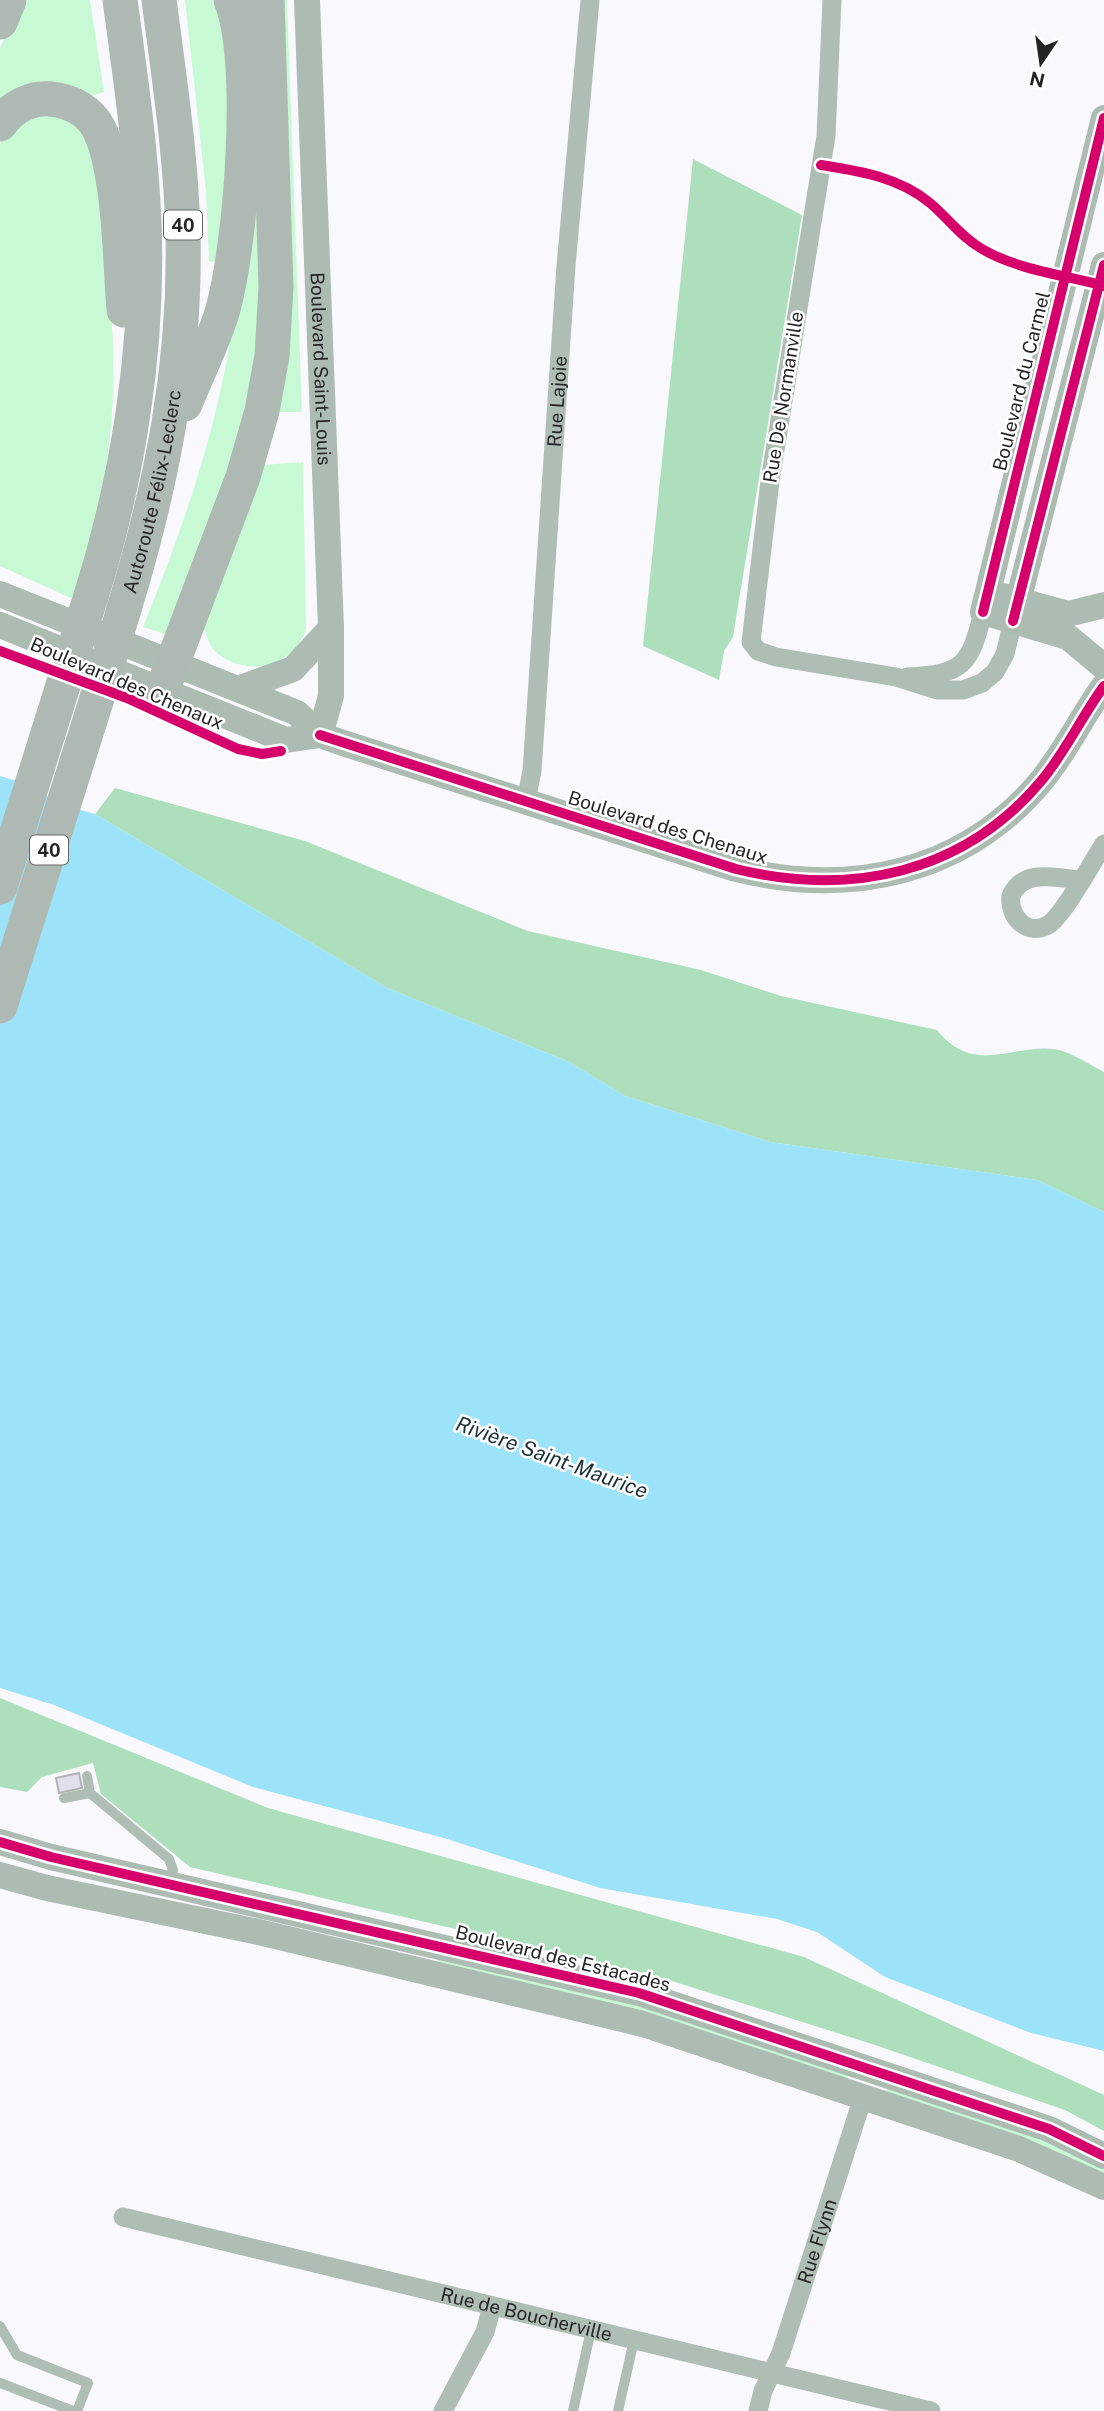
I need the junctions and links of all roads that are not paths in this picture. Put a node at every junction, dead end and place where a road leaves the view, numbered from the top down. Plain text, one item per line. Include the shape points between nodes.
1 (9, 0) edge
2 (120, 0) edge
3 (159, 0) edge
4 (231, 0) edge
5 (267, 0) edge
6 (307, 0) edge
7 (590, 0) edge
8 (832, 0) edge
9 (0, 22) edge
10 (1104, 118) edge
11 (0, 124) edge
12 (1104, 265) edge
13 (133, 404) junction
14 (167, 450) junction
15 (0, 594) edge
16 (985, 602) junction
17 (1104, 605) edge
18 (1016, 610) junction
19 (0, 625) edge
20 (331, 628) junction
21 (958, 667) joint
22 (1104, 667) edge
23 (168, 676) junction
24 (896, 677) junction
25 (1104, 686) edge
26 (238, 689) junction
27 (320, 735) junction
28 (526, 802) junction
29 (1104, 844) edge
30 (1081, 880) dead end
31 (0, 887) edge
32 (0, 1006) edge
33 (87, 1776) dead end
34 (90, 1793) junction
35 (64, 1798) dead end
36 (7, 1844) edge
37 (1, 1879) edge
38 (170, 1883) junction
39 (422, 1956) junction
40 (872, 2069) junction
41 (863, 2097) junction
42 (1104, 2156) edge
43 (1104, 2187) edge
44 (123, 2217) dead end
45 (492, 2306) junction
46 (0, 2326) edge
47 (591, 2329) junction
48 (634, 2340) junction
49 (772, 2373) junction
50 (0, 2383) edge
51 (75, 2411) edge
52 (443, 2411) edge
53 (573, 2411) edge
54 (618, 2411) edge
55 (758, 2411) edge
56 (931, 2411) edge

1 - 9 highway
2 - 13 highway, Autoroute Félix-Leclerc / 40 via 144,226
3 - 14 highway, Autoroute Félix-Leclerc / 40 via 183,235 179,348
4 - 14 highway via 240,29 243,82 232,251 223,309
5 - 23 highway via 276,287 272,356 243,477
6 - 20 street, Boulevard Saint-Louis
7 - 28 street, Rue Lajoie via 566,266 533,771
8 - 24 street, Rue De Normanville via 826,136 750,635 754,648 765,654
10 - 16 street, Boulevard du Carmel
11 - 13 highway via 23,104 48,99 83,110 99,129 112,183
12 - 18 street
13 - 31 highway, Autoroute Félix-Leclerc / 40, bridge via 117,504
14 - 32 highway, Autoroute Félix-Leclerc / 40, bridge via 149,527
15 - 23 street, Boulevard des Chenaux
16 - 18 street
16 - 21 street, Boulevard du Carmel via 974,649
17 - 18 street via 1068,614
18 - 22 street via 1068,637
18 - 24 street, Rue De Normanville via 1000,663 989,678 971,688 937,690
19 - 23 street, Boulevard des Chenaux
20 - 26 street via 293,669
20 - 27 street, Boulevard Saint-Louis via 331,696
21 - 24 street, Rue De Normanville via 936,675
23 - 26 street, Boulevard des Chenaux
23 - 27 street, Boulevard des Chenaux via 289,741
25 - 28 street, Boulevard des Chenaux via 1046,776 1004,818 956,850 881,876 826,882 771,878
26 - 27 street, Boulevard des Chenaux via 297,713
27 - 28 street, Boulevard des Chenaux
29 - 30 street
33 - 34 lane
34 - 35 lane
34 - 38 lane via 169,1859 173,1870
36 - 37 street
36 - 38 street, Boulevard des Estacades
37 - 39 street, Boulevard des Estacades via 254,1931
38 - 39 street, Boulevard des Estacades
39 - 40 street, Boulevard des Estacades via 639,1993
39 - 41 street, Boulevard des Estacades
40 - 41 street, Rue Flynn
40 - 42 street, Boulevard des Estacades via 1049,2129
41 - 43 street, Boulevard des Estacades via 1040,2156
41 - 49 street, Rue Flynn
44 - 45 street, Rue de Boucherville
45 - 47 street, Rue de Boucherville
45 - 52 street via 485,2332
46 - 51 lane via 17,2354 88,2384
47 - 48 street, Rue de Boucherville
47 - 53 lane
48 - 49 street, Rue de Boucherville
48 - 54 lane
49 - 55 street, Rue Flynn
49 - 56 street, Rue de Boucherville
50 - 51 lane

